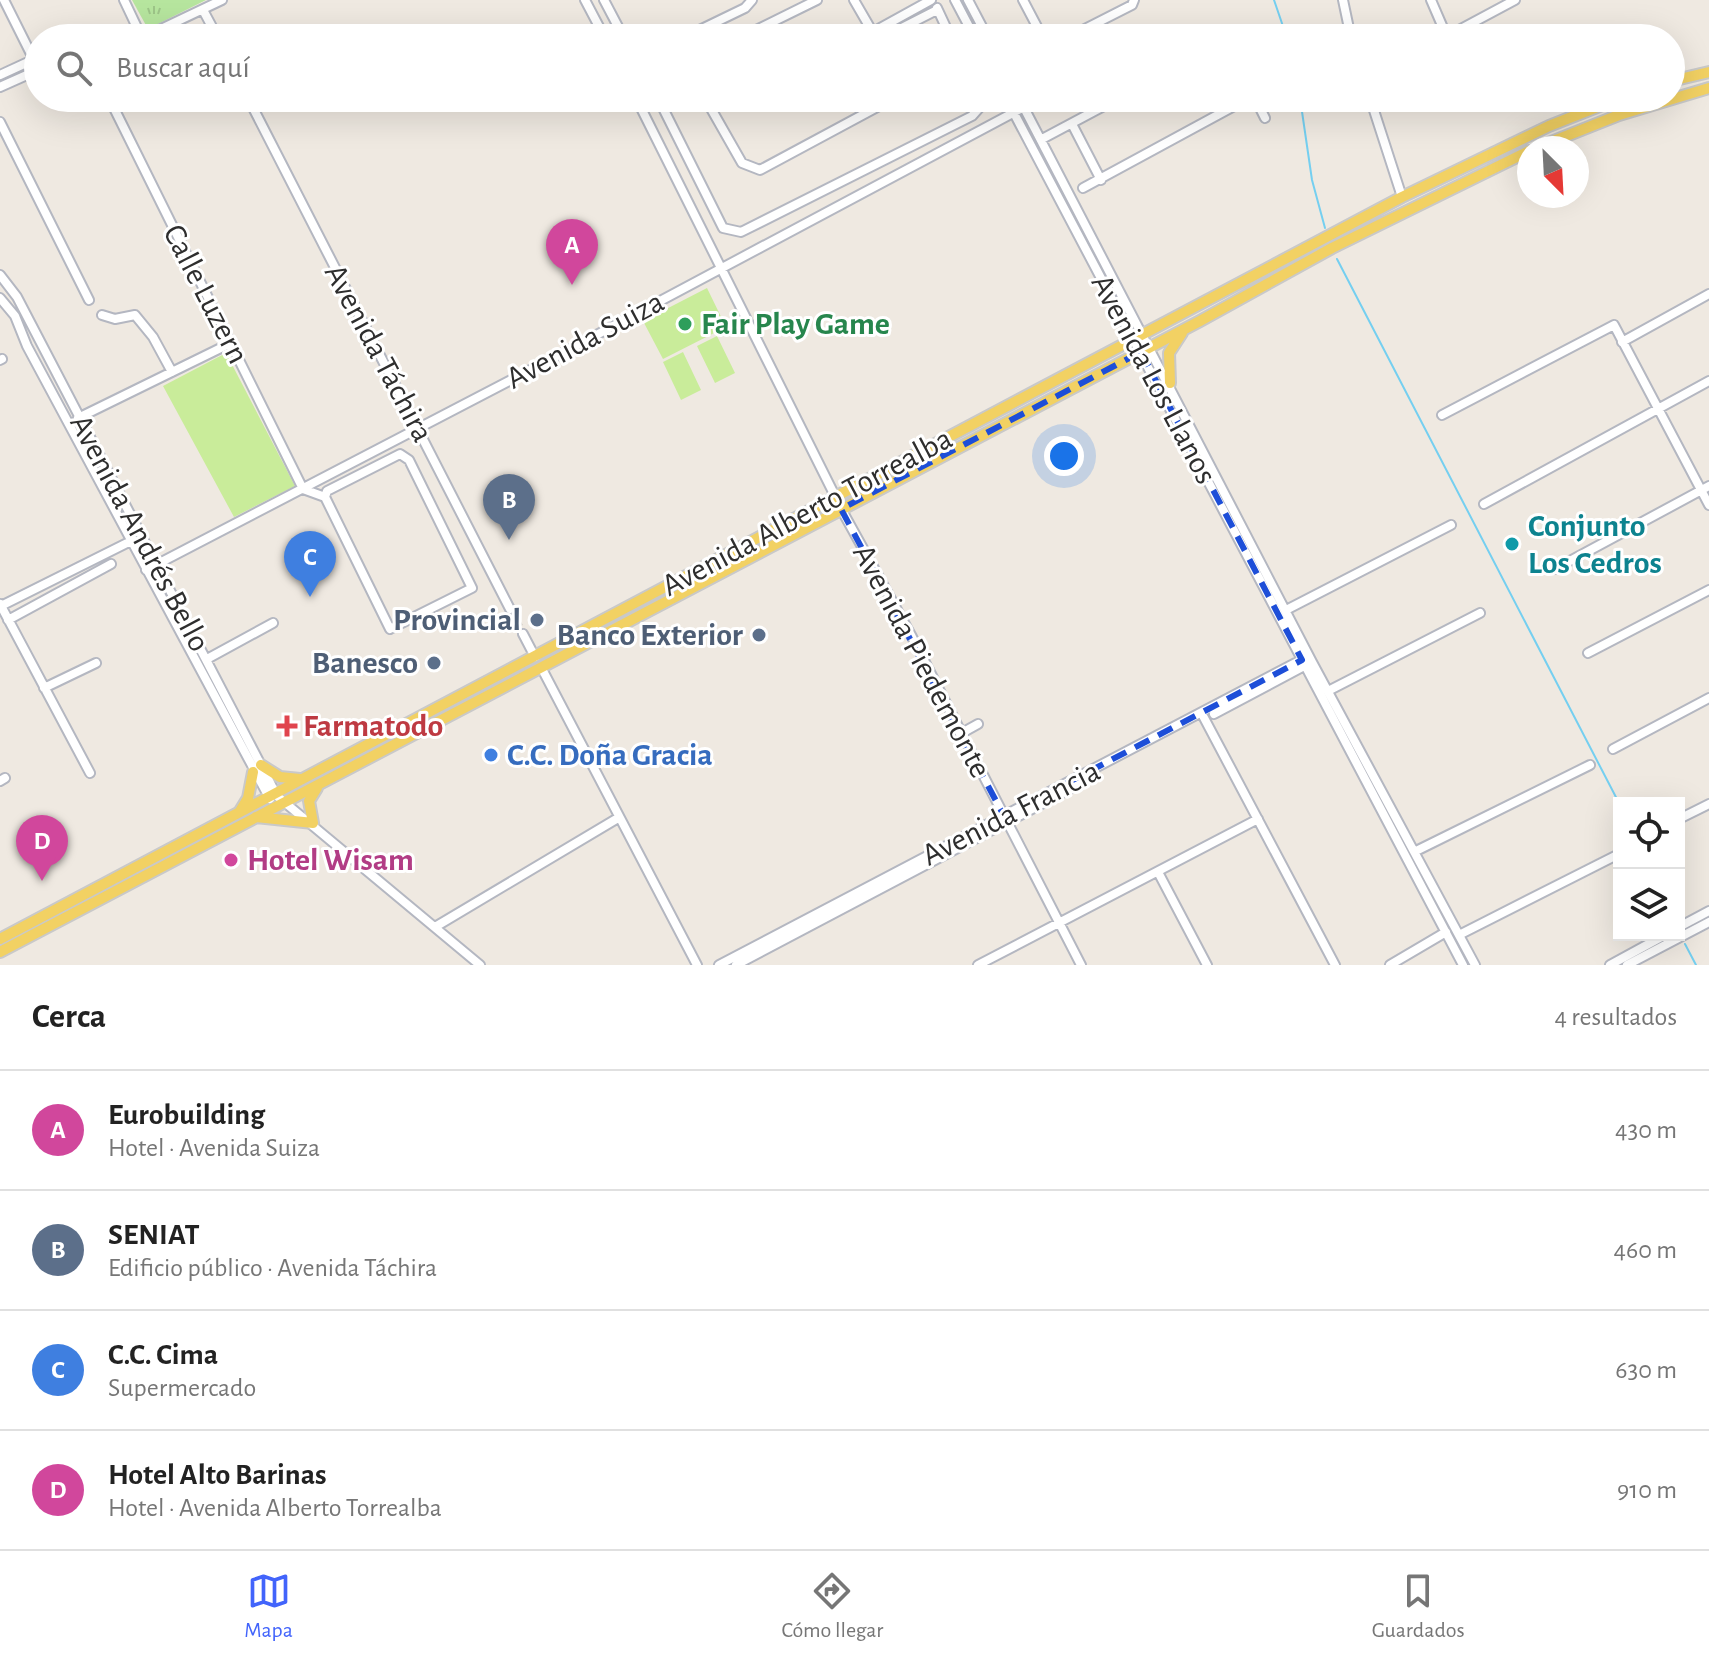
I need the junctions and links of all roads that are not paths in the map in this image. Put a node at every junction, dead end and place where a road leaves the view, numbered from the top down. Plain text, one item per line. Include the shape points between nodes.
1 (4, 0) edge
2 (124, 0) edge
3 (222, 0) edge
4 (585, 0) edge
5 (604, 0) edge
6 (752, 0) edge
7 (817, 0) edge
8 (854, 0) edge
9 (932, 0) edge
10 (955, 0) edge
11 (968, 0) edge
12 (1023, 0) edge
13 (1134, 0) edge
14 (1343, 0) edge
15 (1431, 0) edge
16 (1515, 0) edge
17 (203, 10) junction
18 (937, 10) junction
19 (135, 24) edge
20 (172, 24) edge
21 (210, 24) edge
22 (598, 24) edge
23 (617, 24) edge
24 (712, 24) edge
25 (768, 24) edge
26 (868, 24) edge
27 (892, 24) edge
28 (910, 24) edge
29 (944, 24) edge
30 (968, 24) edge
31 (981, 24) edge
32 (1036, 24) edge
33 (1095, 24) edge
34 (1348, 24) edge
35 (1440, 24) edge
36 (1471, 24) edge
37 (24, 36) edge
38 (24, 64) edge
39 (1709, 72) edge
40 (0, 75) edge
41 (24, 76) edge
42 (1685, 78) edge
43 (0, 87) edge
44 (1709, 88) edge
45 (1685, 95) edge
46 (116, 112) edge
47 (255, 112) edge
48 (643, 112) edge
49 (665, 112) edge
50 (713, 112) edge
51 (868, 112) edge
52 (976, 112) edge
53 (1014, 112) joint
54 (1027, 112) edge
55 (1094, 112) edge
56 (1224, 112) edge
57 (1262, 112) edge
58 (1375, 112) edge
59 (1584, 112) edge
60 (1629, 112) edge
61 (1265, 118) dead end
62 (0, 122) edge
63 (1072, 124) junction
64 (1566, 136) edge
65 (1042, 139) junction
66 (1517, 157) edge
67 (887, 158) junction
68 (896, 174) junction
69 (1101, 180) junction
70 (1083, 188) dead end
71 (1402, 197) junction
72 (723, 266) junction
73 (0, 275) edge
74 (1709, 294) edge
75 (0, 298) edge
76 (89, 300) dead end
77 (102, 315) dead end
78 (1189, 327) junction
79 (1139, 337) junction
80 (1622, 342) junction
81 (231, 343) junction
82 (1146, 349) junction
83 (172, 372) junction
84 (1709, 381) edge
85 (1170, 383) junction
86 (1658, 409) junction
87 (1442, 415) dead end
88 (78, 418) junction
89 (419, 427) junction
90 (1705, 488) edge
91 (303, 489) junction
92 (325, 497) junction
93 (836, 497) junction
94 (1484, 504) dead end
95 (1709, 505) edge
96 (841, 509) junction
97 (1451, 525) dead end
98 (140, 535) junction
99 (131, 541) junction
100 (111, 564) dead end
101 (156, 564) junction
102 (1555, 569) dead end
103 (146, 570) junction
104 (1709, 590) edge
105 (1, 605) edge
106 (510, 609) tunnel mouth
107 (1286, 610) junction
108 (1480, 613) dead end
109 (8, 620) junction
110 (273, 623) dead end
111 (523, 634) tunnel mouth
112 (1588, 653) dead end
113 (207, 659) junction
114 (1307, 661) junction
115 (538, 662) junction
116 (96, 663) dead end
117 (44, 688) junction
118 (1328, 691) junction
119 (1709, 698) edge
120 (1203, 717) junction
121 (978, 724) dead end
122 (960, 734) junction
123 (1613, 749) dead end
124 (1590, 765) dead end
125 (257, 768) junction
126 (90, 773) dead end
127 (302, 779) junction
128 (322, 782) junction
129 (277, 800) junction
130 (1709, 804) edge
131 (237, 813) junction
132 (1685, 816) edge
133 (254, 817) junction
134 (618, 818) junction
135 (1005, 819) junction
136 (1258, 819) junction
137 (313, 823) junction
138 (1416, 851) junction
139 (1613, 857) edge
140 (1158, 872) junction
141 (1709, 911) edge
142 (1709, 922) edge
143 (1059, 924) junction
144 (1685, 924) edge
145 (435, 927) junction
146 (1446, 932) junction
147 (1459, 935) junction
148 (0, 939) edge
149 (1654, 941) edge
150 (0, 952) edge
151 (1633, 964) edge
152 (480, 965) edge
153 (697, 965) edge
154 (719, 965) edge
155 (736, 965) edge
156 (978, 965) edge
157 (1081, 965) edge
158 (1207, 965) edge
159 (1335, 965) edge
160 (1390, 965) edge
161 (1463, 965) edge
162 (1475, 965) edge
163 (1610, 965) edge

1 - 37 street
2 - 19 street
3 - 17 street
4 - 22 street
5 - 23 street
6 - 24 street
7 - 25 street
8 - 26 street
9 - 18 street
9 - 27 street
10 - 30 street
11 - 31 street
12 - 32 street
13 - 33 street
14 - 34 street
15 - 35 street
16 - 36 street
17 - 20 street
17 - 21 street
18 - 28 street
18 - 29 street
38 - 40 street
39 - 42 main road
41 - 43 street
44 - 45 main road
46 - 81 street, Calle Luzern
47 - 89 street, Avenida Táchira
48 - 72 street, Avenida Piedemonte
49 - 67 street via 723,228 731,233
50 - 51 street via 742,163 756,170
52 - 67 street
53 - 68 street, Avenida Suiza
53 - 79 street, Avenida Los Llanos
54 - 65 street, Avenida Los Llanos
55 - 63 street
56 - 69 street
57 - 61 street
58 - 71 street
59 - 71 main road, Avenida Alberto Torrealba
60 - 64 main road
62 - 76 street
63 - 65 street
63 - 69 street
65 - 79 street, Avenida Los Llanos
66 - 78 main road, Avenida Alberto Torrealba via 1332,248
67 - 68 street
68 - 72 street, Avenida Suiza
69 - 70 street
71 - 79 main road, Avenida Alberto Torrealba
72 - 89 street, Avenida Suiza
72 - 93 street, Avenida Piedemonte
73 - 88 street, Avenida Andrés Bello via 17,297
74 - 80 street
75 - 99 street, Avenida Andrés Bello via 19,323
77 - 83 street via 135,315
78 - 82 main road, Avenida Alberto Torrealba
78 - 85 main road via 1171,349
79 - 82 street, Avenida Los Llanos
79 - 93 main road, Avenida Alberto Torrealba
80 - 86 street
80 - 87 street via 1614,325
81 - 83 street
81 - 91 street, Calle Luzern
82 - 85 street, Avenida Los Llanos
82 - 96 main road, Avenida Alberto Torrealba
82 - 114 street, Avenida Los Llanos
83 - 88 street
84 - 86 street
85 - 107 street, Avenida Los Llanos
86 - 90 street
86 - 94 street
88 - 98 street, Avenida Andrés Bello
89 - 91 street, Avenida Suiza
89 - 106 street, Avenida Táchira
90 - 95 street
90 - 102 street
91 - 92 street
91 - 101 street, Avenida Suiza
92 - 92 street via 390,629 472,588 409,460 400,454 327,491
93 - 96 street, Avenida Piedemonte
93 - 115 main road, Avenida Alberto Torrealba
96 - 115 main road, Avenida Alberto Torrealba
96 - 122 street, Avenida Piedemonte
97 - 107 street
98 - 99 street
98 - 101 street, Avenida Andrés Bello
99 - 103 street, Avenida Andrés Bello
99 - 105 street
100 - 109 street
101 - 103 street, Avenida Suiza
101 - 113 street, Avenida Andrés Bello
103 - 125 street, Avenida Andrés Bello
104 - 112 street
105 - 109 street
107 - 114 street, Avenida Los Llanos
108 - 118 street
109 - 117 street
110 - 113 street
111 - 115 street
113 - 125 street, Avenida Andrés Bello
114 - 118 street, Avenida Los Llanos
114 - 120 street, Avenida Francia
114 - 146 street, Avenida Los Llanos
115 - 127 main road, Avenida Alberto Torrealba
115 - 128 main road, Avenida Alberto Torrealba
115 - 134 street
116 - 117 street
117 - 126 street
118 - 138 street, Avenida Los Llanos
119 - 123 street
120 - 135 street, Avenida Francia
120 - 136 street
121 - 122 street
122 - 135 street, Avenida Piedemonte
124 - 138 street
125 - 127 main road
125 - 129 street, Avenida Andrés Bello
125 - 131 main road
127 - 129 main road, Avenida Alberto Torrealba
128 - 129 main road, Avenida Alberto Torrealba
128 - 137 main road via 309,801
129 - 131 main road, Avenida Alberto Torrealba
129 - 133 main road, Avenida Alberto Torrealba
129 - 137 street
130 - 132 street
131 - 148 main road, Avenida Alberto Torrealba
133 - 137 main road
133 - 150 main road, Avenida Alberto Torrealba
134 - 145 street
134 - 153 street
135 - 143 street, Avenida Piedemonte
135 - 154 street, Avenida Francia
135 - 155 street, Avenida Francia
136 - 140 street
136 - 159 street
137 - 145 street
138 - 147 street, Avenida Los Llanos
139 - 147 street
140 - 143 street
140 - 158 street
141 - 144 street
142 - 151 street
143 - 156 street
143 - 157 street, Avenida Piedemonte
145 - 152 street
146 - 160 street
146 - 161 street, Avenida Los Llanos
147 - 162 street, Avenida Los Llanos
149 - 163 street

